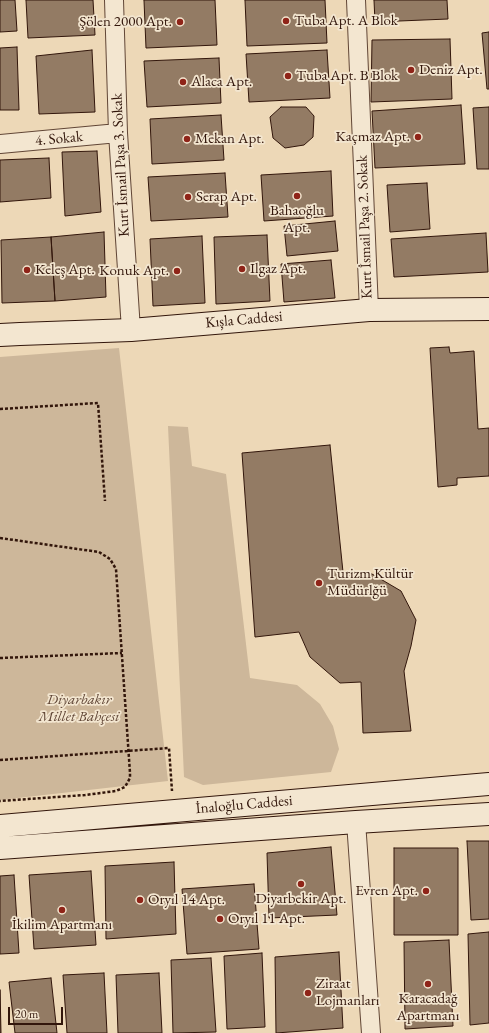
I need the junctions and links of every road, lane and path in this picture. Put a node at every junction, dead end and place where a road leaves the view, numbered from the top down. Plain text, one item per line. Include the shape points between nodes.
1 (114, 0) edge
2 (356, 0) edge
3 (118, 133) junction
4 (0, 144) edge
5 (489, 309) edge
6 (369, 310) junction
7 (131, 330) junction
8 (0, 335) edge
9 (0, 410) edge
10 (105, 501) dead end
11 (0, 538) edge
12 (122, 653) junction
13 (0, 658) edge
14 (129, 751) junction
15 (0, 760) edge
16 (489, 784) edge
17 (0, 801) edge
18 (174, 811) junction
19 (489, 814) edge
20 (356, 822) junction
21 (0, 826) edge
22 (0, 848) edge
23 (371, 1033) edge

1 - 3 street, Kurt İsmail Paşa 3. Sokak
2 - 6 street, Kurt İsmail Paşa 2. Sokak
3 - 4 street, 4. Sokak
3 - 7 street, Kurt İsmail Paşa 3. Sokak
5 - 6 main road, Kışla Caddesi
6 - 7 main road, Kışla Caddesi
7 - 8 main road, Kışla Caddesi
9 - 10 path via 98,403
11 - 12 path via 99,552 110,559 116,569
12 - 13 path
12 - 14 path
14 - 15 path
14 - 17 path via 130,778 124,787 116,791
14 - 18 path via 169,748
16 - 18 main road, İnaloğlu Caddesi
18 - 21 main road, İnaloğlu Caddesi
19 - 20 main road, İnaloğlu Caddesi
20 - 22 main road, İnaloğlu Caddesi
20 - 23 street

